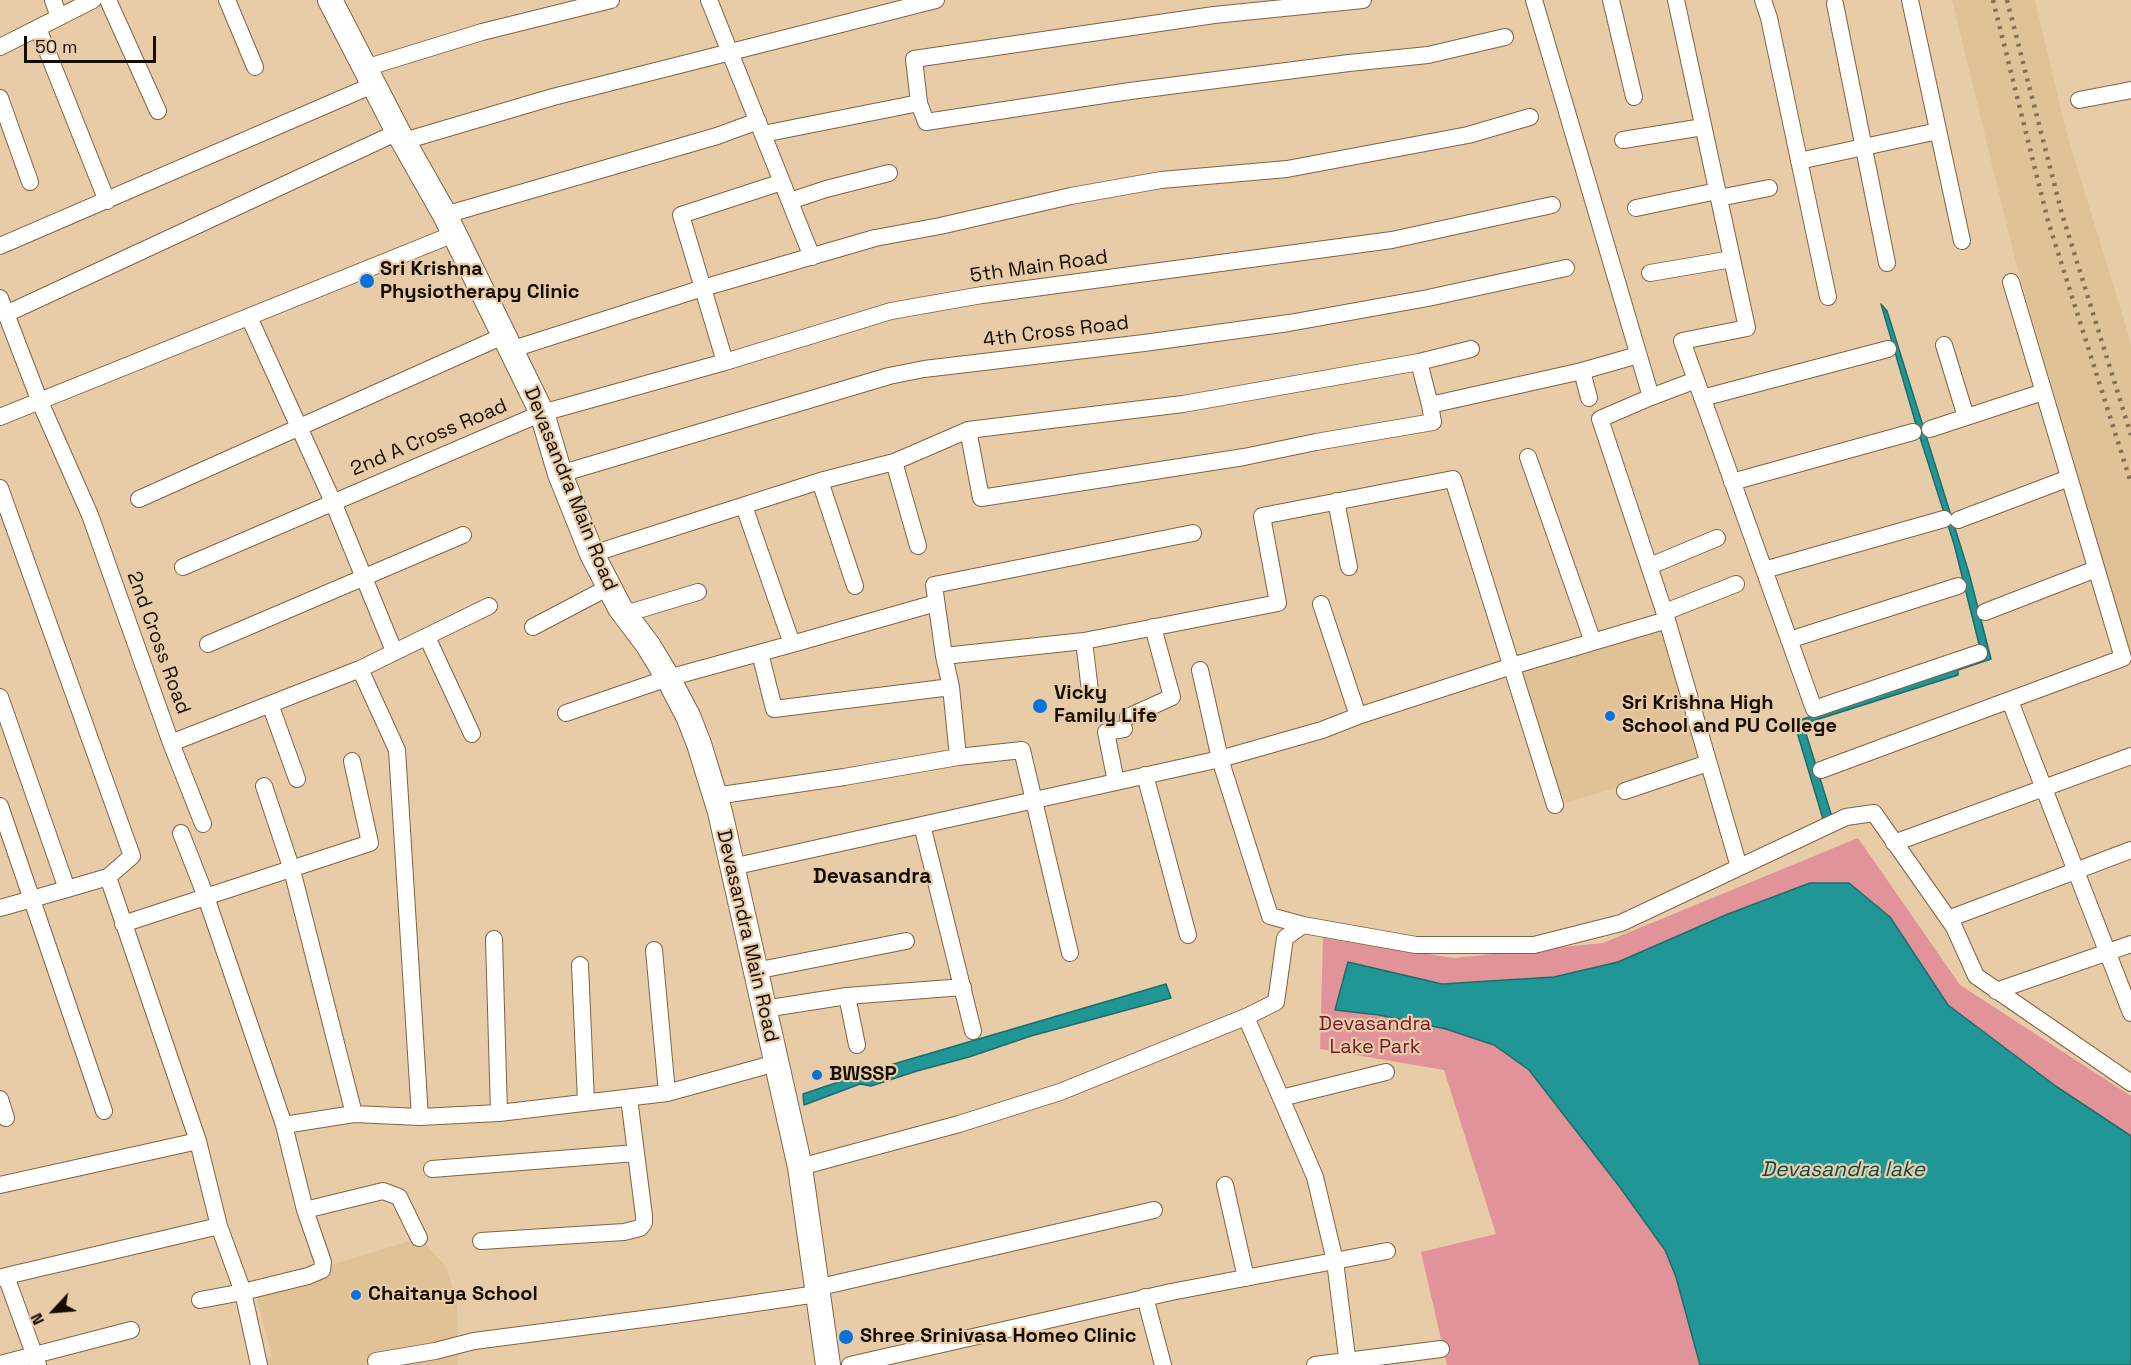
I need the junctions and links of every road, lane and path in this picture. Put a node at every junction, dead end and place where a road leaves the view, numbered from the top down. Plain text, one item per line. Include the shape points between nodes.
1 (53, 0) edge
2 (93, 0) edge
3 (108, 0) edge
4 (227, 0) edge
5 (330, 0) edge
6 (611, 0) edge
7 (709, 0) edge
8 (936, 0) edge
9 (1363, 0) edge
10 (1534, 0) edge
11 (1611, 0) edge
12 (1676, 0) edge
13 (1763, 0) edge
14 (1910, 0) edge
15 (1834, 4) dead end
16 (59, 17) junction
17 (38, 27) junction
18 (1505, 37) dead end
19 (0, 47) edge
20 (730, 53) junction
21 (255, 67) dead end
22 (369, 76) junction
23 (2131, 90) edge
24 (1634, 97) dead end
25 (0, 98) edge
26 (2079, 100) dead end
27 (919, 103) junction
28 (158, 111) dead end
29 (1530, 117) dead end
30 (1703, 127) junction
31 (760, 128) junction
32 (1938, 131) junction
33 (401, 136) junction
34 (1623, 140) dead end
35 (1863, 147) junction
36 (1799, 161) junction
37 (889, 172) dead end
38 (30, 182) dead end
39 (782, 182) junction
40 (1769, 188) dead end
41 (1718, 194) junction
42 (107, 201) junction
43 (790, 201) junction
44 (1552, 205) dead end
45 (1636, 208) dead end
46 (446, 229) junction
47 (1962, 241) dead end
48 (0, 246) edge
49 (812, 257) junction
50 (1732, 259) junction
51 (1887, 263) dead end
52 (1566, 268) dead end
53 (1650, 273) dead end
54 (2011, 282) dead end
55 (703, 288) junction
56 (1827, 297) dead end
57 (3, 306) edge
58 (249, 317) junction
59 (507, 343) junction
60 (1944, 345) dead end
61 (1471, 349) dead end
62 (1888, 349) dead end
63 (1638, 355) junction
64 (724, 362) junction
65 (1419, 362) junction
66 (1582, 371) junction
67 (1696, 380) junction
68 (2043, 392) junction
69 (1651, 397) junction
70 (1588, 398) dead end
71 (1702, 398) junction
72 (40, 402) junction
73 (1430, 405) junction
74 (542, 413) junction
75 (0, 417) edge
76 (1966, 417) junction
77 (1930, 429) dead end
78 (968, 430) junction
79 (1913, 432) dead end
80 (1528, 457) dead end
81 (894, 462) junction
82 (560, 474) junction
83 (2069, 478) junction
84 (820, 481) junction
85 (1732, 482) junction
86 (0, 488) edge
87 (139, 500) dead end
88 (1336, 501) junction
89 (333, 502) junction
90 (744, 506) junction
91 (1193, 533) dead end
92 (463, 535) dead end
93 (1718, 538) dead end
94 (918, 546) dead end
95 (592, 554) junction
96 (1650, 566) junction
97 (183, 567) dead end
98 (1349, 567) dead end
99 (2096, 569) junction
100 (1764, 570) junction
101 (364, 577) junction
102 (1736, 584) dead end
103 (855, 586) dead end
104 (1958, 586) dead end
105 (609, 587) junction
106 (698, 592) dead end
107 (936, 603) junction
108 (1321, 604) dead end
109 (489, 606) dead end
110 (1985, 612) dead end
111 (625, 614) junction
112 (1666, 616) junction
113 (533, 627) dead end
114 (1153, 627) junction
115 (427, 637) junction
116 (1084, 640) junction
117 (1789, 640) junction
118 (1593, 642) junction
119 (208, 644) dead end
120 (792, 644) junction
121 (394, 651) junction
122 (760, 653) junction
123 (1979, 653) dead end
124 (944, 656) junction
125 (1512, 666) junction
126 (360, 669) junction
127 (1200, 670) dead end
128 (668, 678) junction
129 (951, 687) junction
130 (1089, 691) dead end
131 (0, 697) edge
132 (2010, 701) junction
133 (270, 704) junction
134 (566, 713) dead end
135 (1358, 716) junction
136 (471, 734) dead end
137 (171, 743) junction
138 (2131, 756) edge
139 (958, 757) junction
140 (1220, 759) junction
141 (352, 761) dead end
142 (1708, 763) junction
143 (1821, 770) dead end
144 (1145, 775) junction
145 (297, 779) dead end
146 (1116, 782) junction
147 (264, 786) dead end
148 (2044, 788) junction
149 (1625, 791) dead end
150 (715, 796) junction
151 (1035, 800) junction
152 (1556, 805) dead end
153 (0, 808) edge
154 (203, 824) dead end
155 (922, 825) junction
156 (181, 833) dead end
157 (1894, 843) junction
158 (2131, 850) edge
159 (732, 867) junction
160 (1739, 867) junction
161 (292, 870) junction
162 (2076, 871) junction
163 (108, 877) junction
164 (67, 889) junction
165 (206, 897) junction
166 (32, 900) junction
167 (0, 908) edge
168 (1948, 919) junction
169 (123, 924) junction
170 (1303, 925) junction
171 (1188, 935) dead end
172 (494, 939) dead end
173 (906, 941) dead end
174 (2131, 944) edge
175 (654, 950) dead end
176 (2107, 952) junction
177 (1070, 953) dead end
178 (580, 964) dead end
179 (755, 971) junction
180 (963, 987) junction
181 (1996, 991) junction
182 (847, 996) junction
183 (764, 1009) junction
184 (2131, 1013) edge
185 (1246, 1017) junction
186 (973, 1031) dead end
187 (857, 1045) dead end
188 (776, 1063) junction
189 (1386, 1072) dead end
190 (2131, 1083) edge
191 (667, 1093) junction
192 (629, 1098) junction
193 (1281, 1098) junction
194 (0, 1099) edge
195 (586, 1102) junction
196 (104, 1112) dead end
197 (499, 1113) junction
198 (354, 1114) junction
199 (420, 1117) junction
200 (6, 1118) dead end
201 (284, 1125) junction
202 (198, 1141) junction
203 (636, 1153) junction
204 (800, 1167) junction
205 (432, 1169) dead end
206 (0, 1185) edge
207 (1225, 1185) dead end
208 (305, 1210) junction
209 (1154, 1210) dead end
210 (219, 1226) junction
211 (419, 1238) dead end
212 (481, 1241) dead end
213 (1387, 1251) dead end
214 (1335, 1261) junction
215 (3, 1277) edge
216 (1246, 1278) junction
217 (817, 1291) junction
218 (243, 1292) junction
219 (1145, 1297) junction
220 (200, 1300) dead end
221 (131, 1329) dead end
222 (1441, 1349) dead end
223 (1408, 1359) edge
224 (37, 1360) edge
225 (376, 1361) dead end
226 (1348, 1363) edge
227 (0, 1364) edge
228 (260, 1365) edge
229 (828, 1365) edge
230 (850, 1365) edge
231 (1163, 1365) edge
232 (1315, 1365) edge

1 - 16 street
2 - 16 street
3 - 28 street
4 - 21 street
5 - 22 main road, Devasandra Main Road
6 - 22 street via 482,32
7 - 20 street
8 - 20 street
9 - 27 street via 1214,15 914,58
10 - 63 street
11 - 24 street
12 - 30 street
13 - 36 street
14 - 32 street
15 - 35 street
16 - 17 street
17 - 19 street
17 - 42 street
18 - 27 street via 1428,55 1130,90 926,122
20 - 31 street
20 - 33 street
22 - 33 main road, Devasandra Main Road
22 - 42 street
23 - 26 street
25 - 38 street
27 - 31 street
29 - 49 street via 1468,135 1287,169 1161,180 1071,196 875,238
30 - 34 street
30 - 41 street
31 - 39 street
31 - 46 street via 717,136
32 - 35 street
32 - 47 street
33 - 46 main road, Devasandra Main Road
33 - 57 street
35 - 36 street
35 - 51 street
36 - 56 street
37 - 43 street
39 - 43 street
39 - 55 street via 681,215
40 - 41 street
41 - 45 street
41 - 50 street
42 - 48 street
43 - 49 street
44 - 64 street, 5th Main Road via 1392,240 891,310
46 - 58 street
46 - 59 main road, Devasandra Main Road
49 - 55 street
50 - 53 street
50 - 67 street via 1747,328 1682,341
52 - 82 street, 4th Cross Road via 1289,323 889,376
54 - 68 street
55 - 59 street
55 - 64 street
57 - 72 street, 2nd Cross Road
58 - 72 street
58 - 89 street
59 - 74 main road, Devasandra Main Road
59 - 87 street
60 - 76 street
61 - 65 street
62 - 71 street
63 - 66 street
63 - 69 street
64 - 74 street, 5th Main Road
65 - 73 street
65 - 78 street via 1183,404
66 - 70 street
66 - 73 street
67 - 69 street
67 - 71 street
68 - 76 street
68 - 83 street
69 - 96 street via 1600,419
71 - 85 street
72 - 75 street
72 - 137 street, 2nd Cross Road via 90,515
73 - 78 street via 1433,422 1244,457 981,498
74 - 82 main road, Devasandra Main Road
74 - 89 street, 2nd A Cross Road
76 - 77 street
78 - 81 street
79 - 85 street
80 - 118 street
81 - 84 street
81 - 94 street
82 - 95 main road, Devasandra Main Road
83 - 99 street
83 - 100 street via 1951,519
84 - 90 street
84 - 103 street
85 - 100 street
86 - 163 street via 132,856
88 - 98 street
88 - 114 street via 1262,516 1278,603
88 - 125 street via 1453,479
89 - 97 street, 2nd A Cross Road
89 - 101 street
90 - 95 street
90 - 120 street
91 - 107 street via 934,585
92 - 101 street
93 - 96 street
95 - 105 main road, Devasandra Main Road
96 - 112 street
99 - 110 street
99 - 132 street via 2123,658
100 - 117 street
101 - 119 street
101 - 121 street
102 - 112 street
104 - 117 street
105 - 111 main road, Devasandra Main Road
105 - 113 street
106 - 111 street
107 - 120 street
107 - 124 street
108 - 135 street
109 - 115 street, 2nd Cross Road
111 - 128 main road, Devasandra Main Road
112 - 118 street
112 - 142 street
114 - 116 street
114 - 146 street via 1172,697 1106,732
115 - 121 street, 2nd Cross Road
115 - 136 street
116 - 124 street
116 - 130 street
117 - 123 street via 1814,710
118 - 125 street
120 - 122 street
121 - 126 street, 2nd Cross Road
122 - 128 street
122 - 129 street via 774,709
124 - 129 street
125 - 135 street
125 - 152 street
126 - 133 street, 2nd Cross Road
126 - 199 street via 397,750
127 - 140 street
128 - 134 street
128 - 150 main road, Devasandra Main Road via 688,716
129 - 139 street
131 - 164 street
132 - 143 street
132 - 148 street
133 - 137 street, 2nd Cross Road
133 - 145 street
135 - 140 street
137 - 154 street
138 - 148 street
139 - 150 street
139 - 151 street via 1022,750
140 - 144 street
140 - 170 street via 1270,916
141 - 161 street via 370,843
142 - 149 street
142 - 160 street
144 - 146 street
144 - 171 street
146 - 151 street
147 - 161 street
148 - 157 street
148 - 162 street
150 - 159 main road, Devasandra Main Road
151 - 155 street
151 - 177 street
153 - 166 street
155 - 159 street
155 - 180 street
156 - 165 street
157 - 160 street via 1874,813 1846,817
157 - 168 street
158 - 162 street
159 - 179 main road, Devasandra Main Road
160 - 170 street via 1622,922 1534,945 1416,945
161 - 165 street
161 - 198 street
162 - 168 street
162 - 176 street
163 - 164 street
163 - 169 street
164 - 166 street
165 - 169 street
165 - 201 street
166 - 167 street
166 - 196 street
168 - 181 street via 1976,976
169 - 202 street
170 - 185 street via 1285,938 1276,1002
172 - 197 street
173 - 179 street
174 - 176 street
175 - 191 street
176 - 181 street
176 - 184 street
178 - 195 street
179 - 183 main road, Devasandra Main Road
180 - 182 street
180 - 186 street
181 - 190 street
182 - 183 street
182 - 187 street
183 - 188 main road, Devasandra Main Road
185 - 193 street
185 - 204 street via 1060,1092
188 - 191 street
188 - 204 main road, Devasandra Main Road
189 - 193 street
191 - 192 street
192 - 195 street
192 - 203 street
193 - 214 street via 1316,1177
194 - 200 street
195 - 197 street
197 - 199 street
198 - 199 street
198 - 201 street
201 - 208 street
202 - 206 street
202 - 210 street
203 - 205 street
203 - 212 street via 644,1216 640,1228
204 - 217 main road, Devasandra Main Road
207 - 216 street
208 - 211 street via 383,1191 399,1197
208 - 218 street via 323,1262 322,1270
209 - 217 street
210 - 215 street
210 - 218 street
213 - 214 street
214 - 216 street
214 - 226 street
215 - 224 street
216 - 219 street
217 - 225 street via 674,1315 474,1341
217 - 229 main road, Devasandra Main Road
218 - 220 street
218 - 228 street
219 - 230 street
219 - 231 street
221 - 224 street
222 - 223 street
223 - 226 street
224 - 227 street
226 - 232 street

